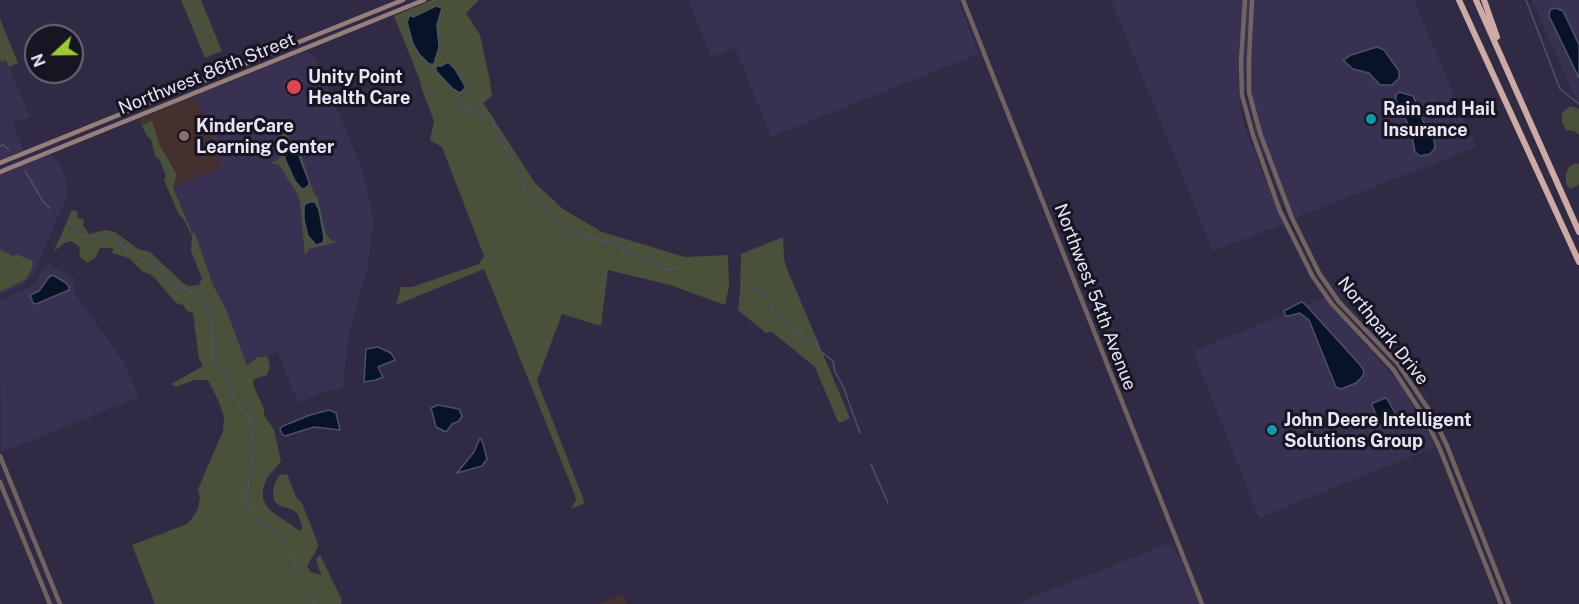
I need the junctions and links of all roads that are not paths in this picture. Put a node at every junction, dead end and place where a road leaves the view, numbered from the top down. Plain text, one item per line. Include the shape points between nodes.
1 (403, 0) edge
2 (424, 0) edge
3 (963, 0) edge
4 (1245, 0) edge
5 (1252, 0) edge
6 (1457, 0) edge
7 (1476, 0) edge
8 (1484, 0) edge
9 (1511, 77) junction
10 (0, 163) edge
11 (0, 172) edge
12 (1579, 232) edge
13 (1579, 262) edge
14 (0, 456) edge
15 (0, 482) edge
16 (50, 604) edge
17 (60, 604) edge
18 (1202, 604) edge
19 (1501, 604) edge
20 (1509, 604) edge

1 - 10 main road, Northwest 86th Street
2 - 11 main road, Northwest 86th Street
3 - 18 street, Northwest 54th Avenue
4 - 19 street, Northpark Drive via 1242,95 1280,211 1313,277 1393,369 1425,418
5 - 20 street, Northpark Drive via 1249,92 1292,218 1319,273 1339,302 1398,364 1433,416
6 - 13 highway
7 - 9 highway
8 - 9 highway
9 - 12 highway
14 - 17 street
15 - 16 street

